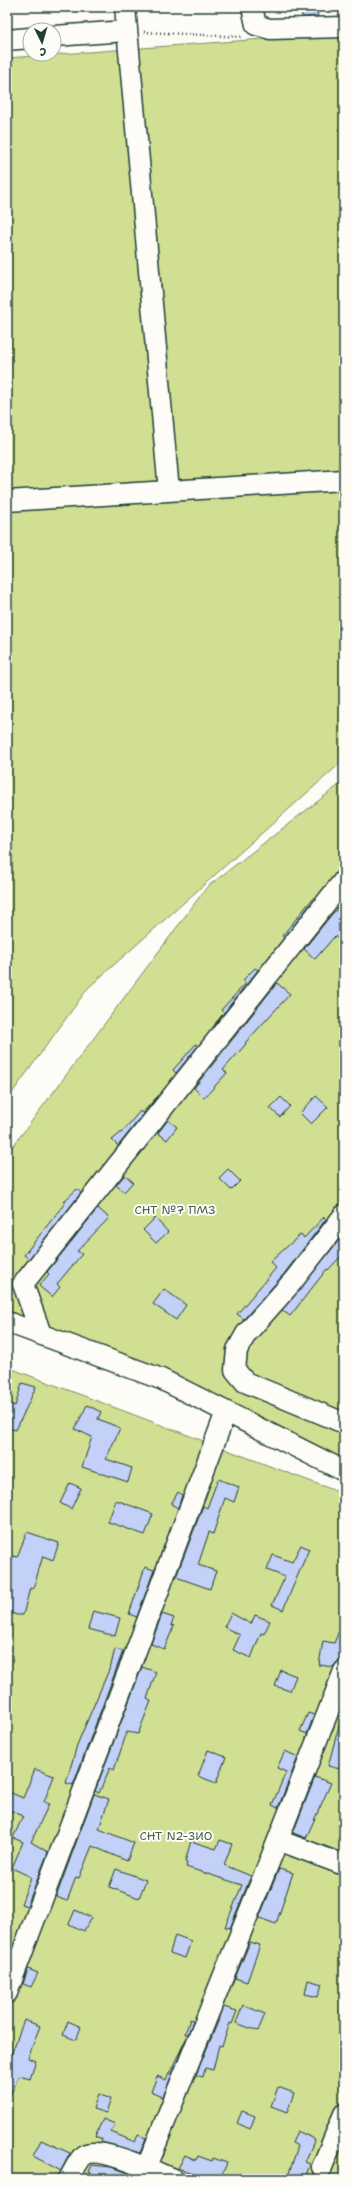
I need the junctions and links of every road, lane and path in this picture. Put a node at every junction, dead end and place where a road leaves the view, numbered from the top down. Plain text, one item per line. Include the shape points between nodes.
1 (125, 7) edge
2 (252, 7) edge
3 (344, 27) edge
4 (127, 31) junction
5 (62, 35) edge
6 (246, 37) dead end
7 (22, 39) edge
8 (7, 40) edge
9 (344, 480) edge
10 (169, 491) junction
11 (7, 501) edge
12 (344, 880) edge
13 (344, 1216) edge
14 (7, 1322) edge
15 (41, 1334) junction
16 (226, 1412) junction
17 (344, 1423) edge
18 (344, 1471) edge
19 (344, 1671) edge
20 (278, 1840) junction
21 (344, 1865) edge
22 (7, 1992) edge
23 (344, 2114) edge
24 (322, 2167) dead end
25 (146, 2169) junction
26 (69, 2179) edge
27 (172, 2179) edge

1 - 4 street
2 - 3 street via 256,25 270,29
4 - 5 street
4 - 6 path
4 - 10 street
7 - 8 street
9 - 10 street
10 - 11 street
12 - 15 street via 23,1284
13 - 17 street via 293,1281 246,1334 237,1350 235,1370 245,1382
14 - 15 street
15 - 16 street via 161,1379
16 - 18 street
16 - 22 street
19 - 20 street
20 - 21 street
20 - 25 street
23 - 24 street
25 - 26 street via 107,2154 91,2152 83,2156
25 - 27 street

